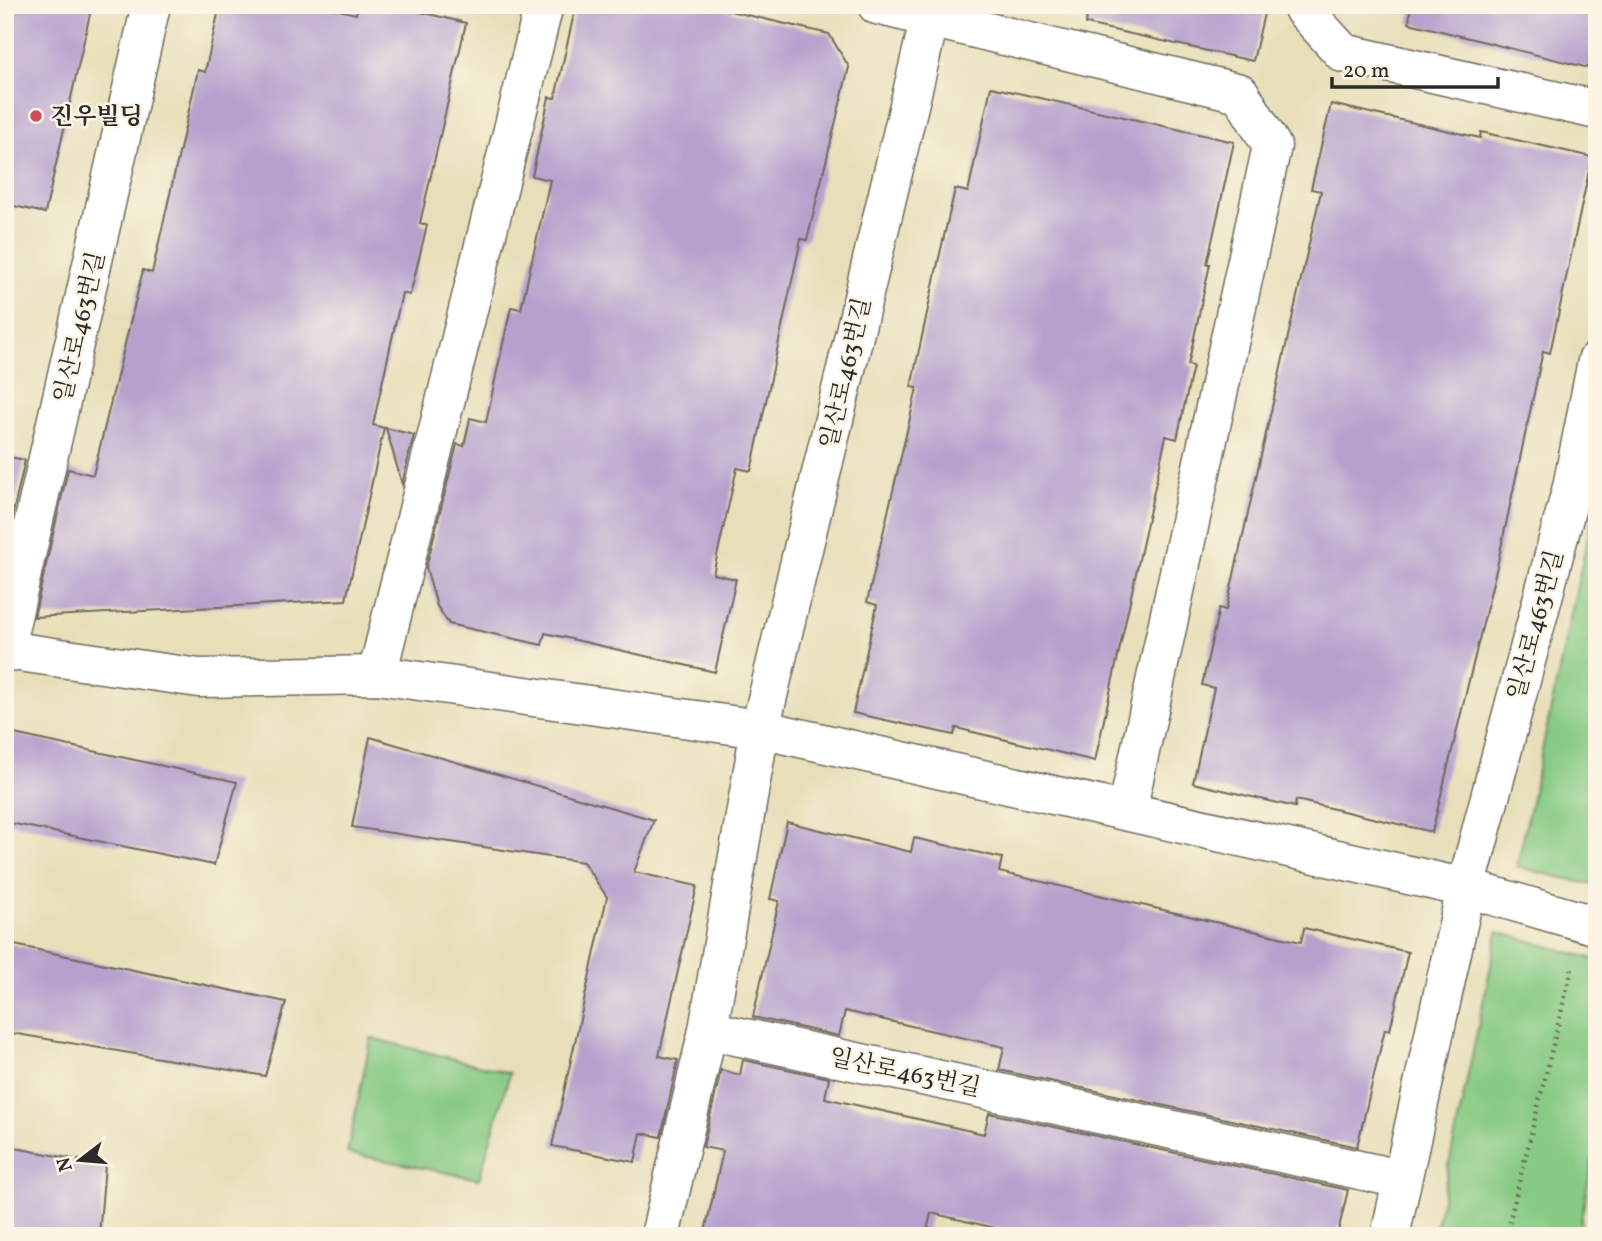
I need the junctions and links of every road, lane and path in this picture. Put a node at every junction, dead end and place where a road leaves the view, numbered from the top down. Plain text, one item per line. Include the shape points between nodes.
1 (151, 5) edge
2 (544, 5) edge
3 (877, 5) edge
4 (1305, 8) edge
5 (932, 12) edge
6 (1597, 110) edge
7 (1597, 361) edge
8 (5, 649) edge
9 (377, 675) junction
10 (760, 729) junction
11 (1127, 811) junction
12 (1466, 888) junction
13 (1597, 926) edge
14 (1572, 967) dead end
15 (708, 1030) junction
16 (1401, 1179) junction
17 (660, 1236) edge
18 (1390, 1236) edge
19 (1506, 1236) edge

1 - 8 street, 일산로463번길
2 - 9 street
3 - 5 street
4 - 6 street via 1343,53
5 - 10 street, 일산로463번길
5 - 11 street via 1240,93 1272,146
7 - 12 street, 일산로463번길 via 1572,487
8 - 9 street, 일산로463번길 via 199,678
9 - 10 street, 일산로463번길
10 - 11 street, 일산로463번길
10 - 15 street, 일산로463번길
11 - 12 street, 일산로463번길
12 - 13 street, 일산로463번길
12 - 16 street, 일산로463번길
14 - 19 path
15 - 16 street, 일산로463번길
15 - 17 street
16 - 18 street, 일산로463번길

